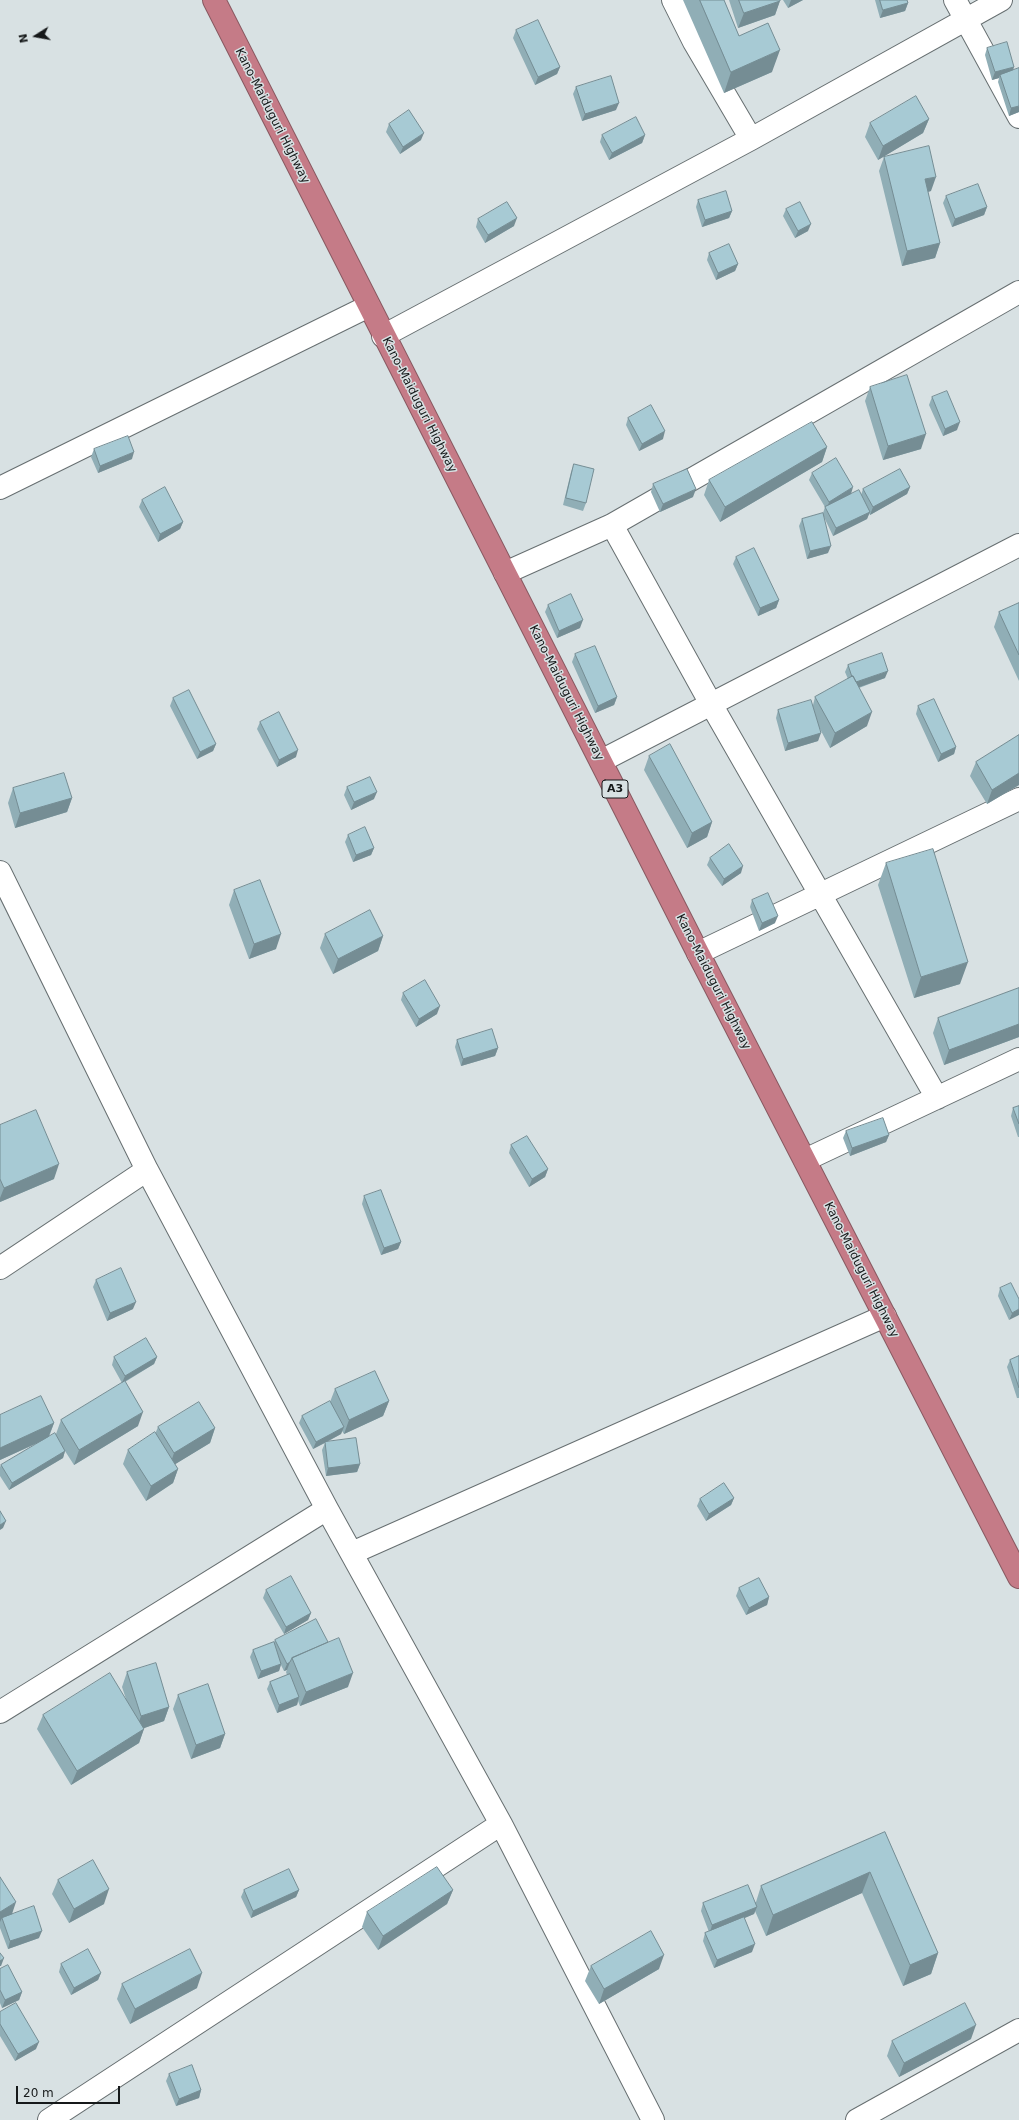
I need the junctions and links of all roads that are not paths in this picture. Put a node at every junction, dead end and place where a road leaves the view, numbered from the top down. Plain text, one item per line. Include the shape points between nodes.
1 (214, 0) edge
2 (673, 0) edge
3 (955, 0) edge
4 (1002, 0) edge
5 (965, 19) junction
6 (1019, 117) edge
7 (751, 139) junction
8 (1019, 292) edge
9 (369, 306) junction
10 (384, 336) junction
11 (0, 488) edge
12 (612, 525) junction
13 (1019, 545) edge
14 (505, 573) junction
15 (711, 704) junction
16 (601, 761) junction
17 (1019, 799) edge
18 (0, 872) edge
19 (821, 894) junction
20 (698, 953) junction
21 (1019, 1059) edge
22 (937, 1098) junction
23 (805, 1160) junction
24 (147, 1170) junction
25 (0, 1268) edge
26 (885, 1316) junction
27 (327, 1508) junction
28 (352, 1553) junction
29 (1017, 1567) edge
30 (0, 1712) edge
31 (501, 1824) junction
32 (1019, 2030) edge
33 (49, 2120) edge
34 (653, 2120) edge
35 (857, 2120) edge

1 - 9 highway, Kano-Maiduguri Highway / A3
2 - 7 street via 694,42
3 - 5 street
4 - 5 street
5 - 6 street
5 - 7 street
7 - 10 street
8 - 12 street
9 - 10 highway, Kano-Maiduguri Highway / A3
9 - 11 street
10 - 14 highway, Kano-Maiduguri Highway / A3
12 - 14 street
12 - 15 street
13 - 15 street
14 - 16 highway, Kano-Maiduguri Highway / A3
15 - 16 street
15 - 19 street
16 - 20 highway, Kano-Maiduguri Highway / A3
17 - 19 street
18 - 24 street
19 - 20 street
19 - 22 street
20 - 23 highway, Kano-Maiduguri Highway / A3
21 - 22 street
22 - 23 street
23 - 26 highway, Kano-Maiduguri Highway / A3
24 - 25 street
24 - 27 street
26 - 28 street
26 - 29 highway, Kano-Maiduguri Highway / A3
27 - 28 street
27 - 30 street
28 - 31 street
31 - 33 street
31 - 34 street
32 - 35 street

